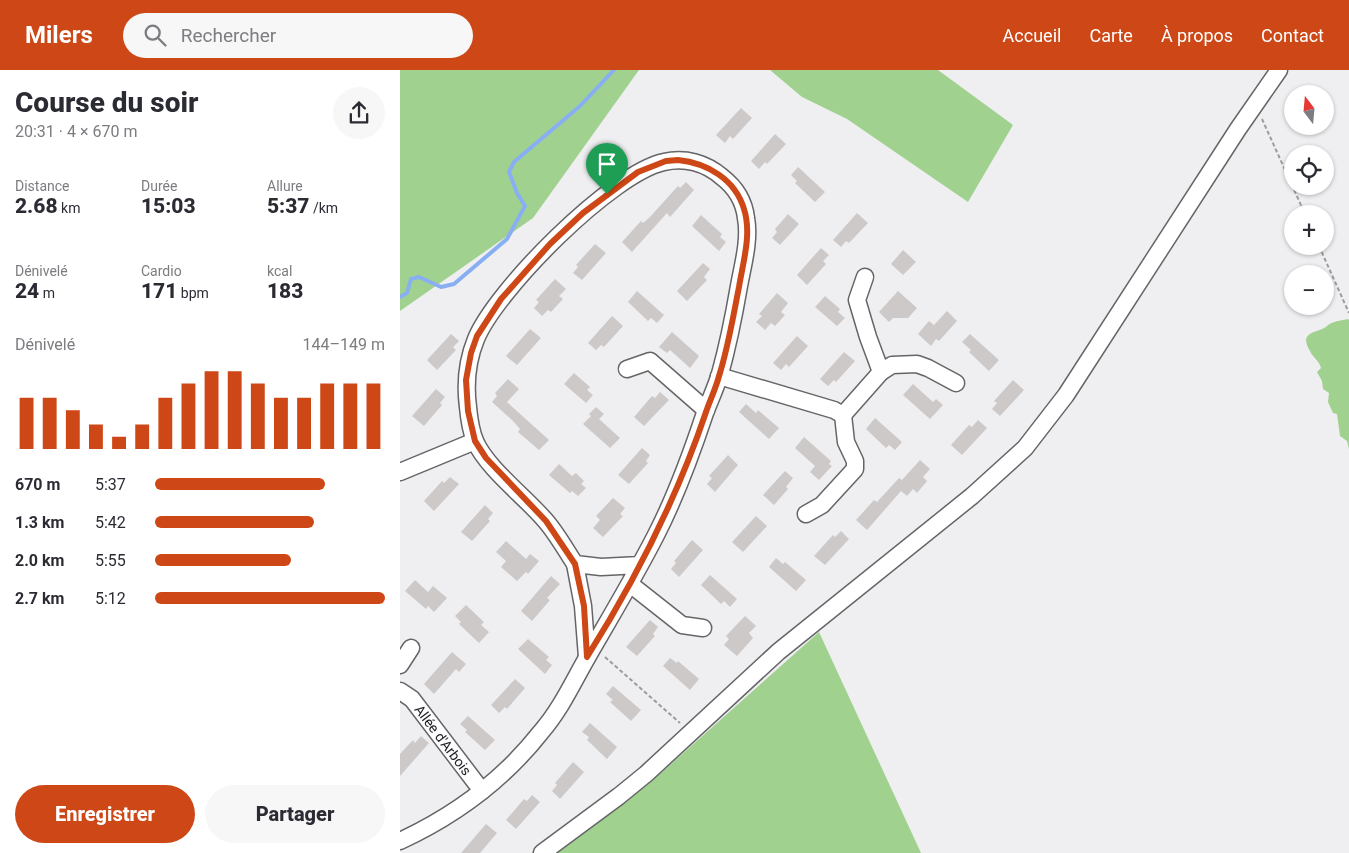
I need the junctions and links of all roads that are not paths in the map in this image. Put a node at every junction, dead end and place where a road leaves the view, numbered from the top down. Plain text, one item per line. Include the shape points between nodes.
1 (1279, 70) edge
2 (866, 277) dead end
3 (627, 369) dead end
4 (881, 372) junction
5 (719, 376) junction
6 (956, 383) dead end
7 (706, 410) junction
8 (843, 415) junction
9 (475, 441) junction
10 (400, 472) edge
11 (806, 514) dead end
12 (575, 564) junction
13 (640, 565) junction
14 (630, 584) junction
15 (703, 628) dead end
16 (411, 648) dead end
17 (590, 652) junction
18 (400, 664) edge
19 (400, 691) edge
20 (482, 792) junction
21 (400, 842) edge
22 (542, 853) edge

1 - 22 street via 1066,395 1025,448 972,496 785,646 646,774
2 - 4 street via 857,300
3 - 7 street via 650,361
4 - 6 street via 887,366 917,364
4 - 8 street
5 - 7 street
5 - 8 street
5 - 9 street via 746,244 744,208 735,190 711,169 692,161 666,161 638,172 583,213 522,274 492,312 477,336 466,380 468,411
7 - 13 street via 679,486
8 - 11 street via 846,442 855,461 855,469 822,505
9 - 10 street
9 - 12 street via 486,458 546,521
12 - 13 street via 601,567
12 - 17 street
13 - 14 street
14 - 15 street via 682,625
14 - 17 street
16 - 18 street
17 - 20 street via 570,691 544,729 527,750
19 - 20 street, Allée d'Arbois via 412,698
20 - 21 street

